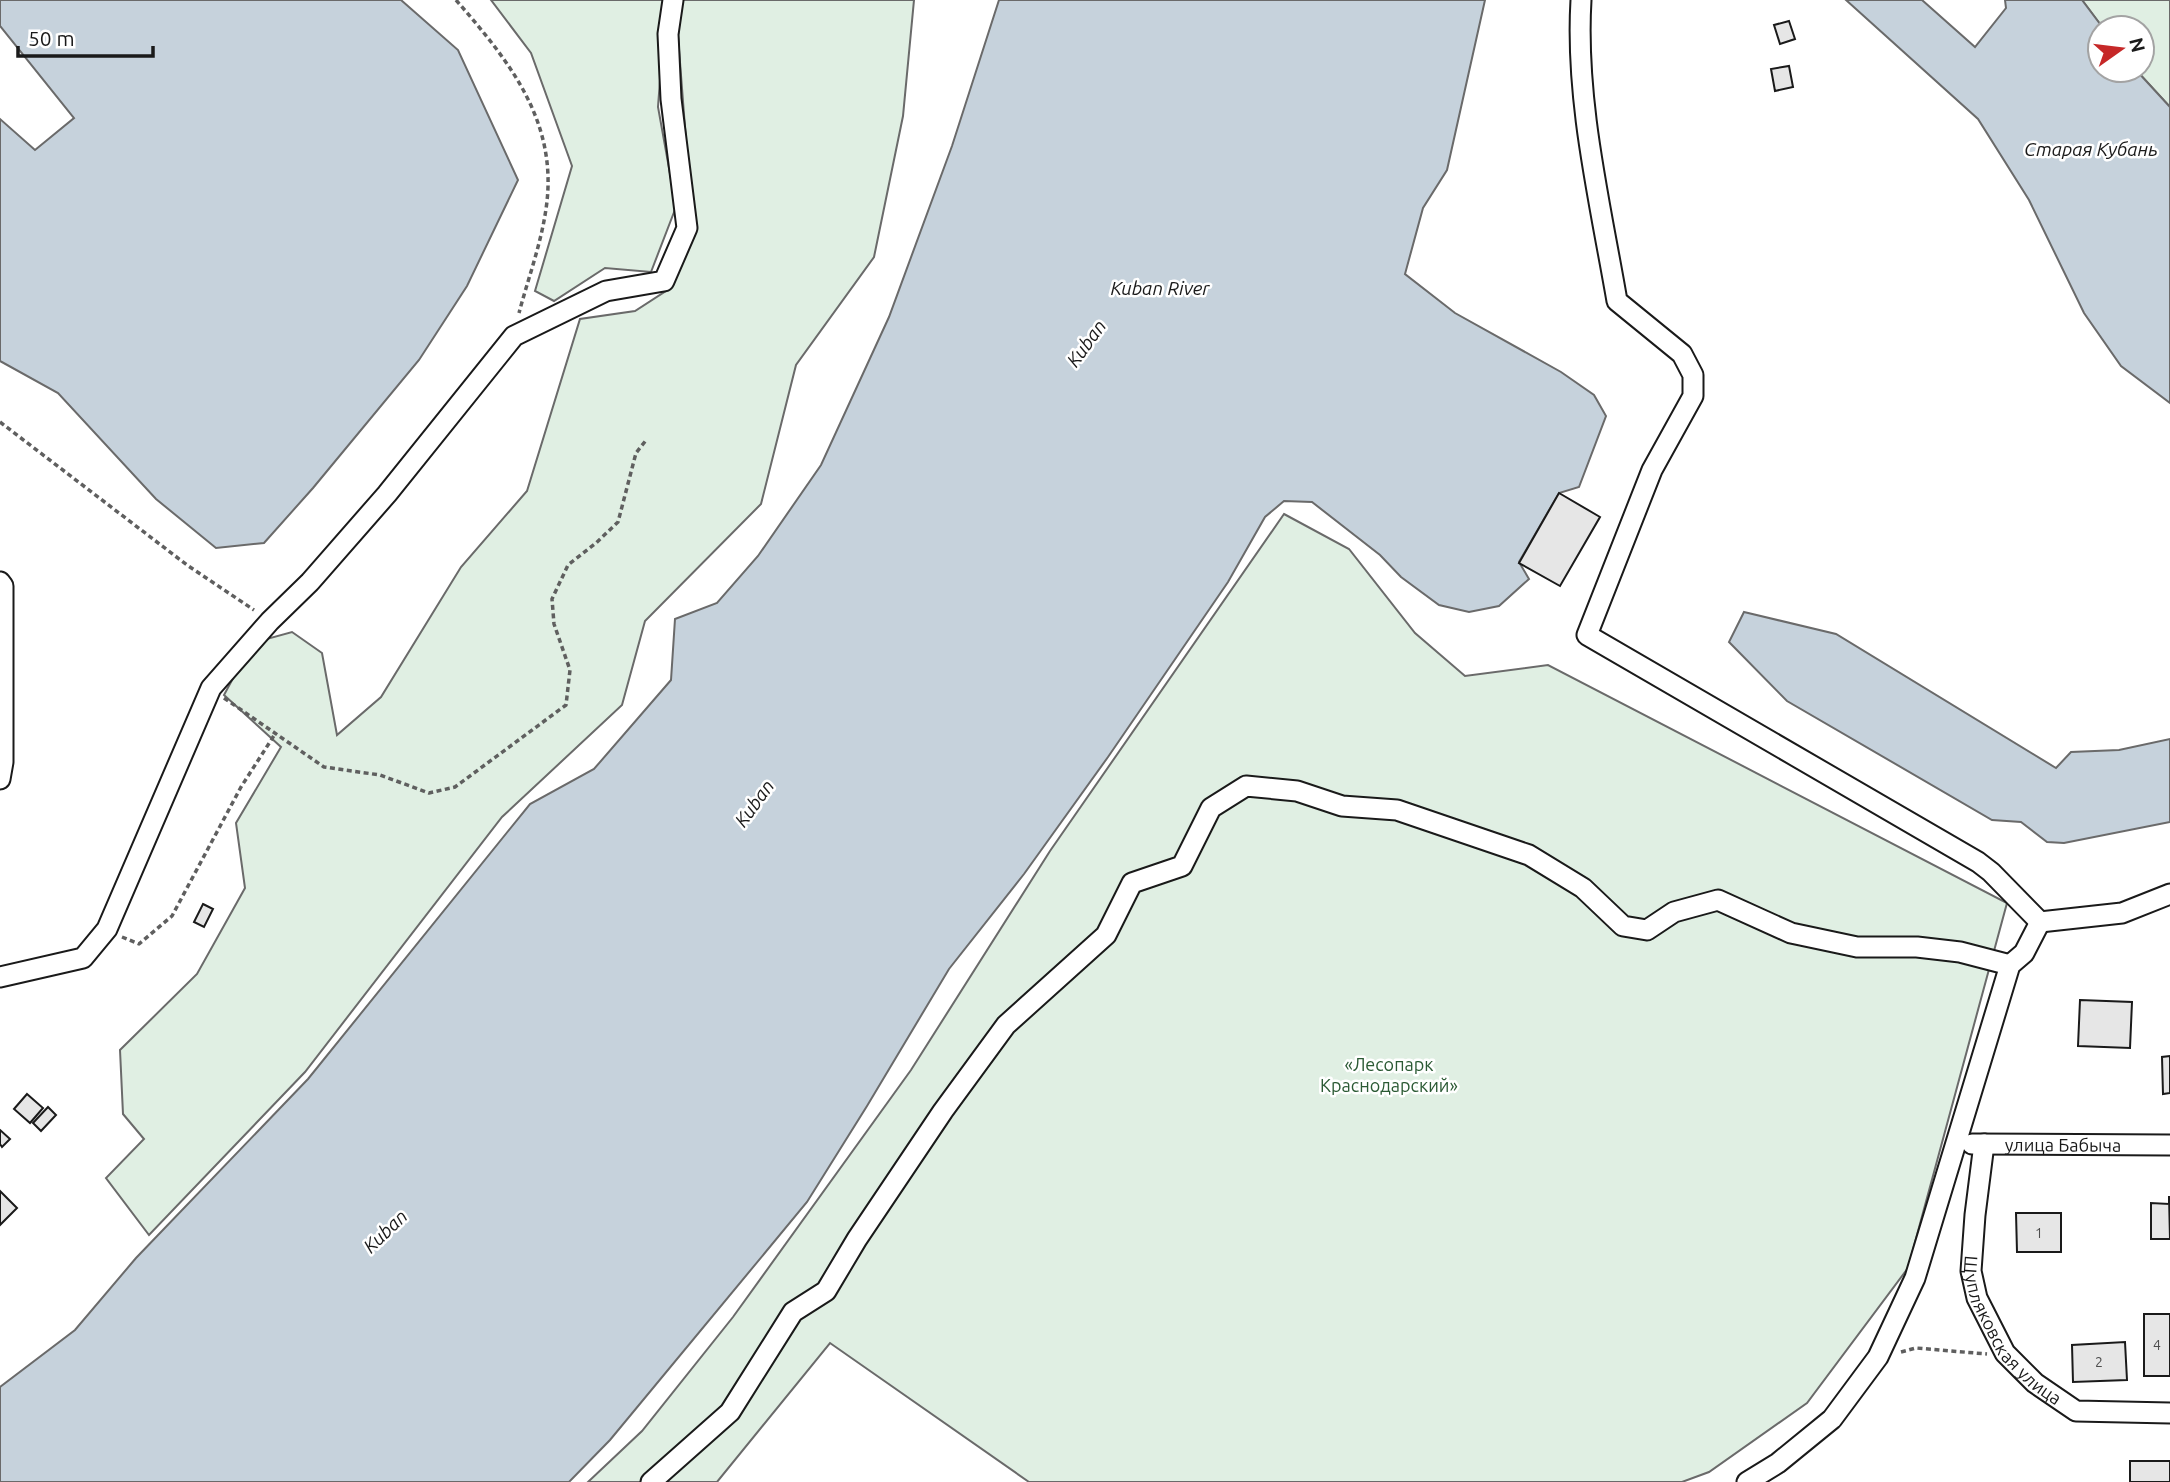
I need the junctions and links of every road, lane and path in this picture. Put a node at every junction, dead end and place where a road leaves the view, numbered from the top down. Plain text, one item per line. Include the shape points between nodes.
1 (456, 0) edge
2 (673, 0) edge
3 (1581, 0) edge
4 (514, 336) junction
5 (0, 422) edge
6 (647, 439) dead end
7 (0, 582) edge
8 (271, 621) junction
9 (211, 688) junction
10 (275, 734) junction
11 (0, 779) edge
12 (2170, 894) edge
13 (2040, 922) junction
14 (107, 929) junction
15 (2010, 965) junction
16 (0, 977) edge
17 (1955, 1144) junction
18 (1984, 1144) junction
19 (2170, 1145) edge
20 (2005, 1353) junction
21 (1878, 1357) junction
22 (2170, 1413) edge
23 (651, 1482) edge
24 (1747, 1482) edge

1 - 4 path via 518,77 538,122 547,168 546,209
2 - 4 street via 668,34 671,99 687,228 664,281 606,291
3 - 13 street via 1584,104 1616,301 1682,355 1693,375 1693,396 1651,470 1587,635 1966,855 1991,872
4 - 8 street via 387,494
5 - 8 path via 187,565
6 - 10 path via 636,453 618,522 568,565 552,599 554,624 570,670 566,705 455,788 429,793 380,775 324,767
7 - 11 street
8 - 9 street
9 - 10 path
9 - 14 street
10 - 14 path via 172,916 139,944
12 - 13 street via 2122,913
13 - 15 street via 2024,953
14 - 16 street via 83,958
15 - 17 street
15 - 23 street via 1960,951 1857,947 1791,933 1718,900 1674,912 1647,930 1623,926 1583,888 1529,855 1397,810 1342,806 1297,791 1246,786 1211,808 1182,866 1132,883 1106,935 1006,1025 943,1111 826,1291 793,1312 730,1412
17 - 18 street, улица Бабыча
17 - 21 street via 1915,1278
18 - 19 street, улица Бабыча
18 - 20 street, Щупляковская улица via 1971,1272 1977,1298
20 - 21 path via 1916,1348
20 - 22 street, Щупляковская улица via 2035,1383 2076,1411
21 - 24 street via 1832,1419

